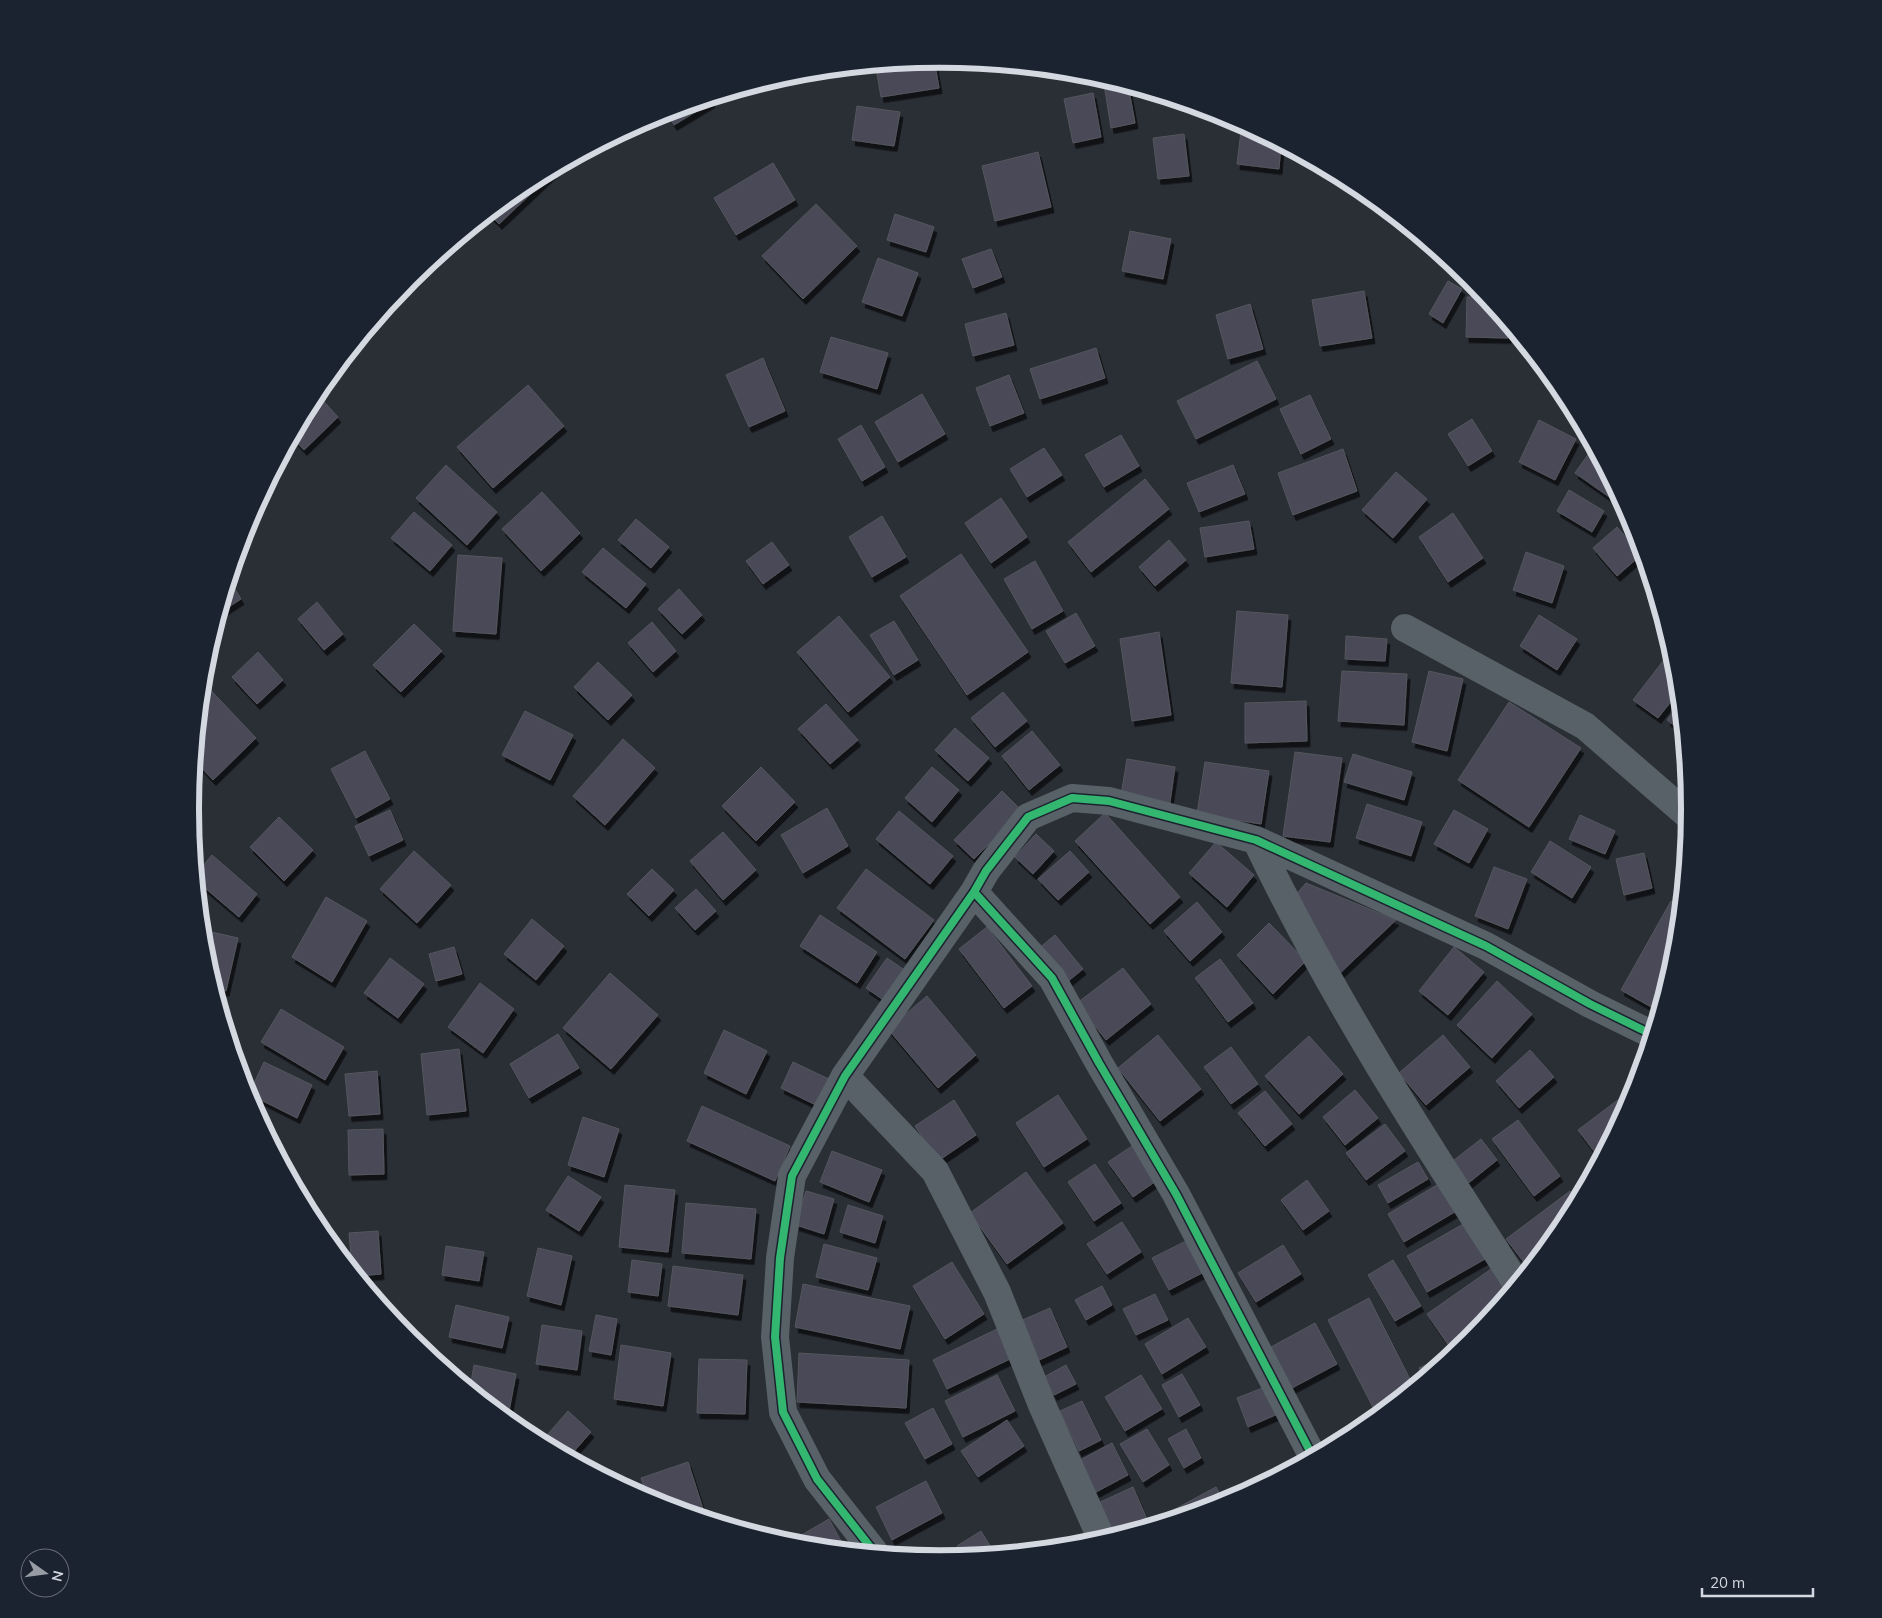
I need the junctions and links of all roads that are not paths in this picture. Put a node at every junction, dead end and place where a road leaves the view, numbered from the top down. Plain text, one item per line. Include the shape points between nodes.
1 (1405, 628) dead end
2 (1682, 810) edge
3 (1256, 840) junction
4 (974, 892) junction
5 (1647, 1032) edge
6 (845, 1076) junction
7 (1514, 1279) edge
8 (1311, 1452) edge
9 (1099, 1533) edge
10 (870, 1547) edge

1 - 2 street via 1585,726
3 - 4 street via 1109,801 1072,798 1028,817 986,871
3 - 5 street via 1486,946
3 - 7 street via 1284,900 1362,1036
4 - 6 street
4 - 8 street via 1052,978 1176,1194
6 - 9 street via 935,1170 997,1292 1042,1405
6 - 10 street via 792,1176 780,1258 775,1337 783,1412 817,1479

